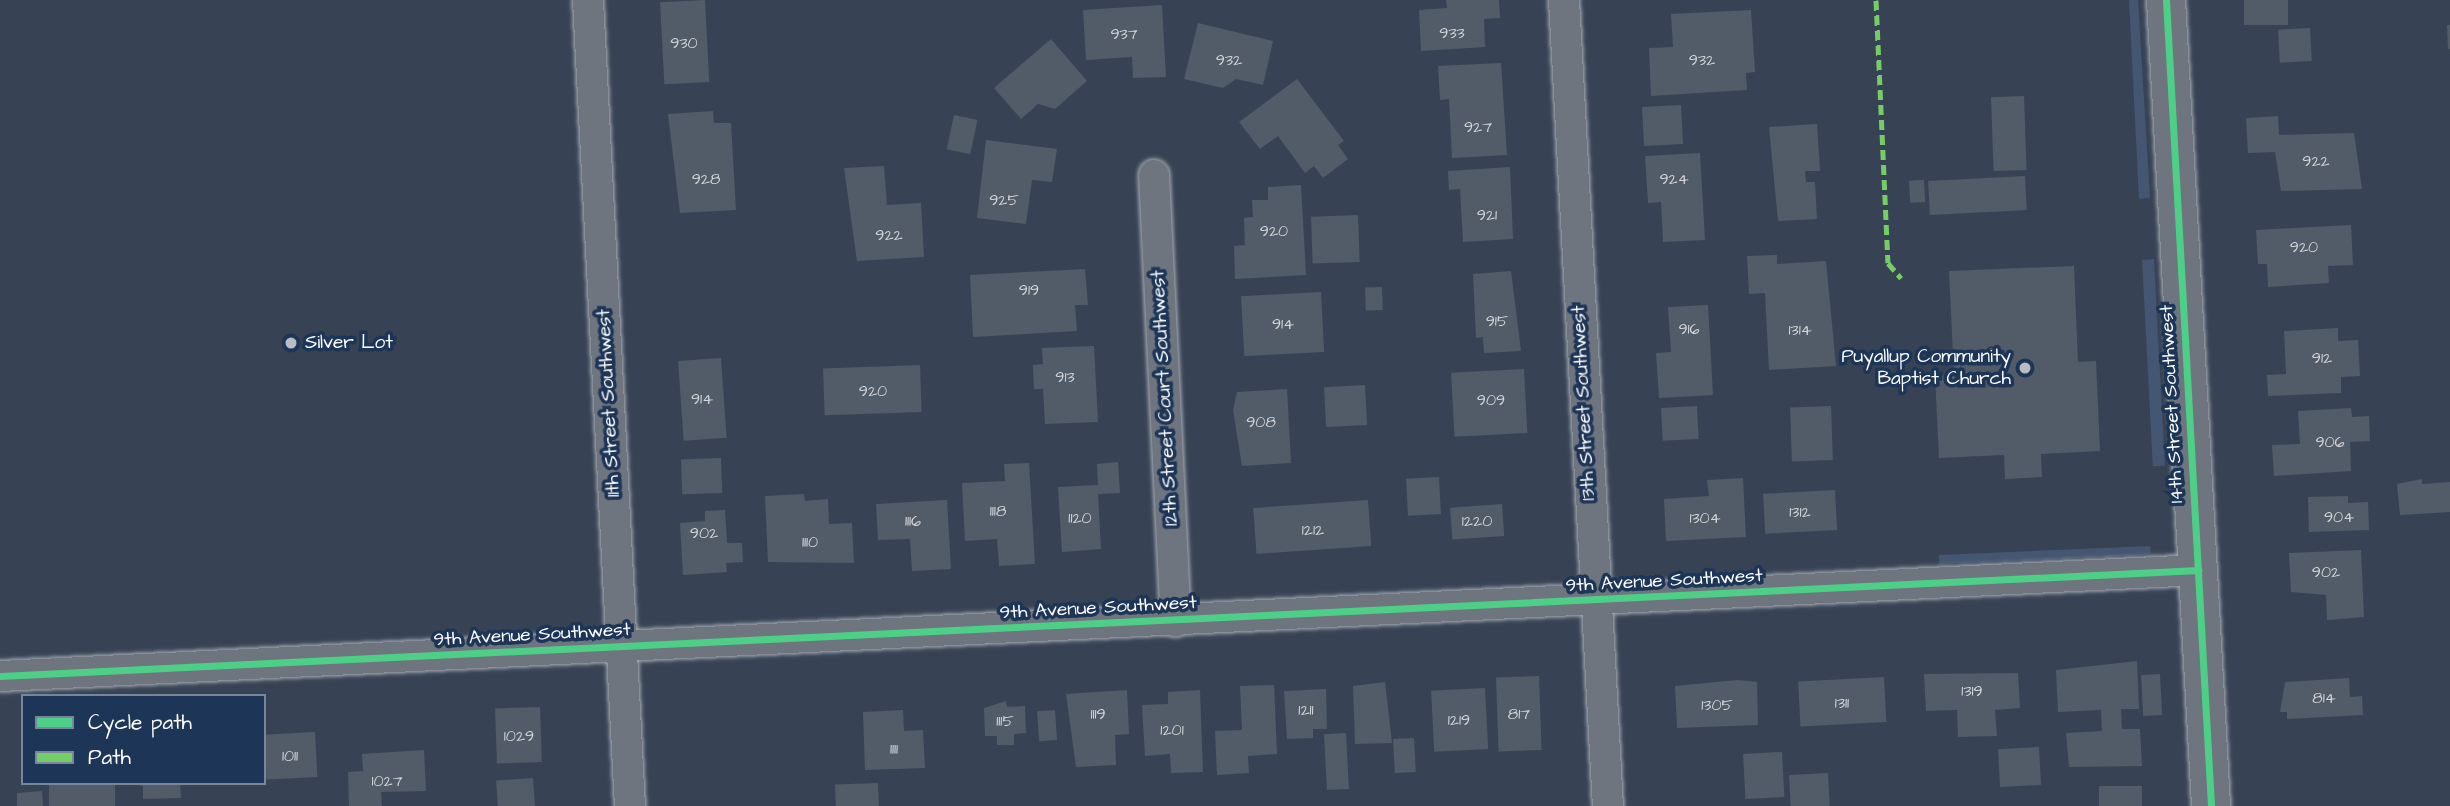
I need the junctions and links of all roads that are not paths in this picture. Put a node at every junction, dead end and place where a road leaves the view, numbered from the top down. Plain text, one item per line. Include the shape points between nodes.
1 (588, 0) edge
2 (1564, 0) edge
3 (2166, 0) edge
4 (1154, 175) dead end
5 (2197, 570) junction
6 (1594, 601) junction
7 (1176, 621) junction
8 (621, 647) junction
9 (0, 676) edge
10 (630, 806) edge
11 (1608, 806) edge
12 (2211, 806) edge

1 - 8 street, 11th Street Southwest
2 - 6 street, 13th Street Southwest
3 - 5 street, 14th Street Southwest
4 - 7 street, 12th Street Court Southwest
5 - 6 street, 9th Avenue Southwest
5 - 12 street, 14th Street Southwest
6 - 7 street, 9th Avenue Southwest
6 - 11 street, 13th Street Southwest
7 - 8 street, 9th Avenue Southwest
8 - 9 street, 9th Avenue Southwest
8 - 10 street, 11th Street Southwest

